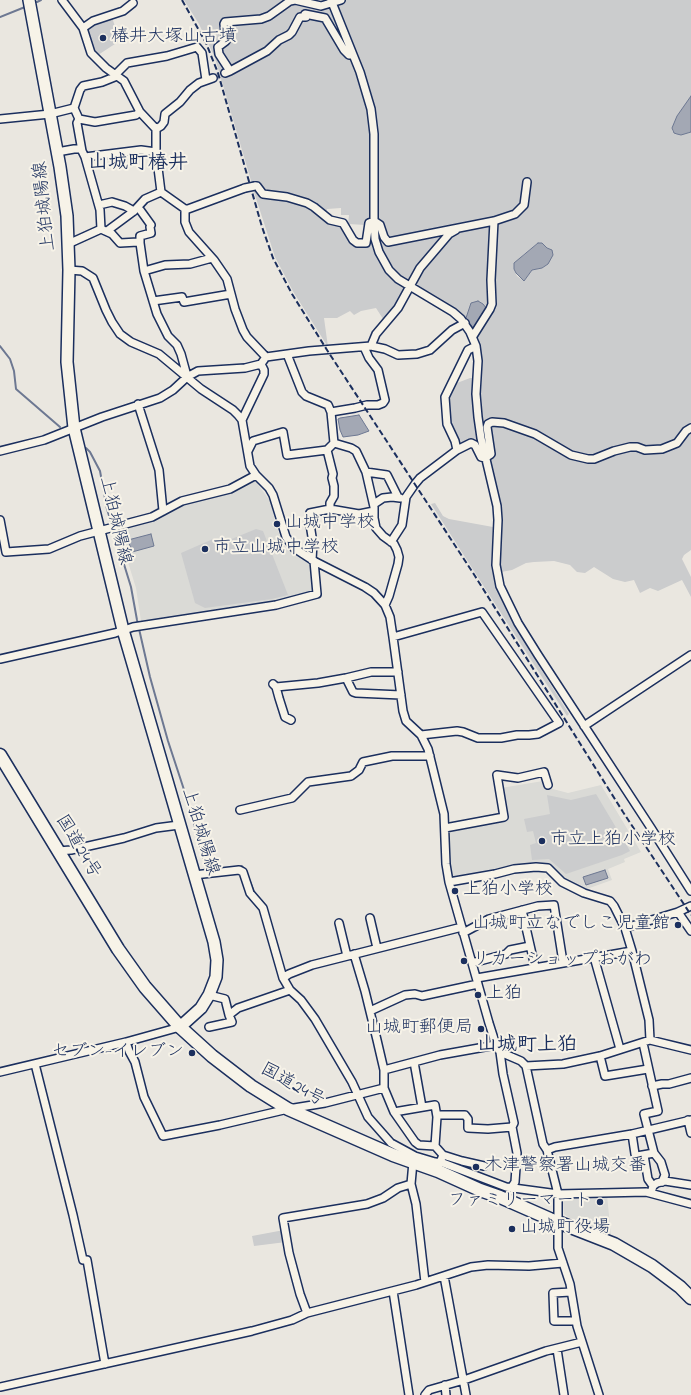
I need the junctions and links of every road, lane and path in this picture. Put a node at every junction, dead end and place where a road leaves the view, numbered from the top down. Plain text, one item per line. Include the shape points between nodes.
1 (30, 0) edge
2 (62, 0) edge
3 (341, 0) edge
4 (331, 1) edge
5 (133, 3) dead end
6 (82, 28) junction
7 (353, 55) junction
8 (117, 76) junction
9 (74, 108) junction
10 (140, 112) junction
11 (50, 114) junction
12 (0, 119) edge
13 (79, 119) junction
14 (156, 129) junction
15 (57, 152) junction
16 (156, 152) junction
17 (84, 154) junction
18 (527, 182) dead end
19 (161, 192) junction
20 (98, 205) junction
21 (136, 209) junction
22 (185, 209) junction
23 (374, 221) junction
24 (494, 221) junction
25 (461, 227) junction
26 (104, 230) junction
27 (140, 243) junction
28 (68, 244) junction
29 (212, 258) junction
30 (69, 270) junction
31 (144, 271) junction
32 (410, 286) junction
33 (231, 294) junction
34 (153, 301) junction
35 (465, 323) junction
36 (473, 336) junction
37 (476, 346) junction
38 (368, 347) junction
39 (287, 354) junction
40 (266, 357) junction
41 (261, 364) junction
42 (187, 377) junction
43 (138, 404) junction
44 (331, 412) junction
45 (242, 420) junction
46 (74, 428) junction
47 (691, 428) edge
48 (334, 443) junction
49 (327, 450) junction
50 (458, 450) junction
51 (0, 451) edge
52 (248, 451) junction
53 (486, 458) junction
54 (366, 472) junction
55 (256, 475) junction
56 (398, 497) junction
57 (406, 501) junction
58 (374, 507) junction
59 (330, 509) junction
60 (163, 511) junction
61 (0, 520) edge
62 (98, 531) junction
63 (392, 542) junction
64 (313, 560) junction
65 (385, 605) junction
66 (122, 630) junction
67 (393, 637) junction
68 (691, 655) edge
69 (0, 659) edge
70 (398, 672) junction
71 (346, 678) junction
72 (402, 696) junction
73 (291, 720) dead end
74 (584, 726) junction
75 (421, 735) junction
76 (0, 755) edge
77 (430, 756) junction
78 (548, 785) dead end
79 (240, 810) dead end
80 (179, 825) junction
81 (445, 828) junction
82 (58, 851) junction
83 (194, 875) junction
84 (449, 882) junction
85 (691, 891) edge
86 (691, 906) edge
87 (522, 910) junction
88 (678, 912) junction
89 (370, 918) dead end
90 (339, 923) dead end
91 (624, 928) junction
92 (463, 930) junction
93 (691, 931) edge
94 (530, 946) junction
95 (377, 948) junction
96 (632, 950) junction
97 (351, 955) junction
98 (594, 957) junction
99 (563, 962) junction
100 (472, 963) junction
101 (535, 967) junction
102 (284, 978) junction
103 (478, 981) junction
104 (290, 990) junction
105 (210, 995) junction
106 (370, 1011) junction
107 (230, 1015) junction
108 (180, 1027) junction
109 (209, 1027) dead end
110 (650, 1040) junction
111 (126, 1042) junction
112 (643, 1043) junction
113 (496, 1045) junction
114 (620, 1050) junction
115 (691, 1050) edge
116 (500, 1052) junction
117 (600, 1056) junction
118 (414, 1062) junction
119 (35, 1064) junction
120 (526, 1066) junction
121 (648, 1069) junction
122 (384, 1070) junction
123 (0, 1072) edge
124 (691, 1078) edge
125 (652, 1086) junction
126 (384, 1088) junction
127 (358, 1094) junction
128 (422, 1107) junction
129 (288, 1109) junction
130 (394, 1112) junction
131 (437, 1115) junction
132 (690, 1120) edge
133 (512, 1127) junction
134 (649, 1130) junction
135 (691, 1133) edge
136 (632, 1134) junction
137 (435, 1146) junction
138 (547, 1150) junction
139 (654, 1153) junction
140 (443, 1155) junction
141 (644, 1155) junction
142 (414, 1162) junction
143 (484, 1166) dead end
144 (439, 1167) junction
145 (662, 1182) junction
146 (411, 1184) junction
147 (691, 1184) edge
148 (511, 1188) junction
149 (652, 1190) junction
150 (558, 1194) junction
151 (691, 1204) edge
152 (558, 1222) junction
153 (562, 1263) junction
154 (444, 1276) junction
155 (425, 1282) junction
156 (393, 1291) junction
157 (571, 1292) junction
158 (691, 1298) edge
159 (308, 1313) junction
160 (576, 1321) junction
161 (582, 1342) junction
162 (556, 1349) junction
163 (105, 1364) junction
164 (464, 1380) junction
165 (444, 1385) junction
166 (0, 1387) edge
167 (409, 1395) edge
168 (425, 1395) edge
169 (446, 1395) edge
170 (466, 1395) edge
171 (564, 1395) edge
172 (599, 1395) edge

1 - 11 main road, 上狛城陽線
2 - 6 street
3 - 4 street
4 - 7 street
4 - 7 street via 321,6 295,0 261,19 225,22 226,41 218,50 227,72 267,51 289,35 300,17 306,17 305,14 325,18 344,50 348,55
5 - 6 street via 123,11 93,21
6 - 8 street via 91,52
7 - 23 street via 365,84 373,123
8 - 9 street via 83,86
8 - 10 street via 127,86
8 - 14 street via 127,63 167,56 197,47 202,53 209,79 190,90 166,114 164,122
9 - 11 street
9 - 13 street
10 - 13 street via 136,115 95,122
10 - 14 street
11 - 12 street
11 - 15 main road, 上狛城陽線
13 - 17 street via 77,123
14 - 16 street
15 - 17 street via 80,149
15 - 28 main road, 上狛城陽線
16 - 17 street via 141,150
16 - 19 street
17 - 20 street
18 - 24 street via 524,205 515,214
19 - 21 street via 145,199
19 - 22 street
20 - 21 street via 112,202
20 - 26 street
21 - 26 street
21 - 27 street via 151,225 151,233 140,236
22 - 23 street, bridge via 257,186 264,194 301,201 314,207 330,220 342,223 357,243 366,244 369,223
22 - 29 street via 189,232
23 - 25 street via 380,225 388,242
23 - 32 street via 375,238 382,259 393,274
24 - 25 street
24 - 36 street via 492,304
25 - 32 street via 449,234 426,260
26 - 27 street via 120,243
26 - 28 street
27 - 31 street
28 - 30 main road, 上狛城陽線
29 - 31 street
29 - 33 street via 227,279
30 - 42 street via 82,271 94,278 109,316 120,334 130,342 159,354
30 - 46 main road, 上狛城陽線 via 67,362
31 - 34 street
32 - 35 street via 453,312
32 - 38 street via 398,308
33 - 34 street via 184,302 182,297
33 - 40 street via 243,330
34 - 42 street via 164,329 177,344
35 - 36 street
35 - 38 street via 425,352 403,356
36 - 37 street
37 - 50 street via 468,350 446,397 447,424
37 - 53 street via 477,405
38 - 39 street
38 - 44 street via 369,358 378,370 385,400 378,405
39 - 40 street
39 - 44 street via 302,392 328,405
40 - 41 street
41 - 42 street via 198,371
41 - 45 street via 264,374
42 - 43 street via 167,394
42 - 45 street via 233,410
43 - 46 street
43 - 60 street via 159,470
44 - 48 street
45 - 52 street
46 - 51 street via 44,440
46 - 62 main road, 上狛城陽線
47 - 53 street via 677,443 662,449 630,447 588,460 571,455 527,431 504,423 492,422 487,427 491,454
48 - 49 street
48 - 54 street via 356,451
49 - 52 street via 287,454 283,432 253,441
49 - 59 street via 333,474 334,496
50 - 53 street via 469,443 473,444 481,457
50 - 57 street via 420,478 406,497
52 - 55 street via 250,466
53 - 74 street via 496,506 496,565 500,586 518,623
54 - 56 street via 387,475
54 - 58 street
55 - 60 street via 230,488 182,501
55 - 64 street via 273,495 288,541 297,551
56 - 57 street
56 - 58 street via 383,498
57 - 63 street via 402,525
58 - 59 street via 359,514
58 - 63 street via 376,528
59 - 64 street via 310,513
60 - 62 street via 152,517
61 - 62 street via 6,552 49,549
62 - 66 main road, 上狛城陽線
63 - 65 street via 399,557
64 - 65 street via 365,587
64 - 66 street via 317,594 276,604
65 - 67 street
66 - 69 street
66 - 80 main road, 上狛城陽線
67 - 70 street
67 - 75 street via 482,612 559,723 538,734 501,738 478,738 457,731
68 - 74 street
70 - 71 street via 371,672
70 - 72 street
71 - 72 street via 356,693
71 - 73 street via 274,686 285,716
72 - 75 street via 406,721
74 - 85 street
75 - 77 street
76 - 82 highway, 国道24号
77 - 79 street via 392,756 363,762 359,770 351,776 308,782 292,798
77 - 81 street
78 - 81 street via 544,772 518,778 497,775 504,817
80 - 82 street
80 - 83 main road, 上狛城陽線
81 - 84 street
82 - 108 highway, 国道24号 via 118,949 145,987
83 - 102 street via 239,870 242,872 250,893 263,908
83 - 105 main road, 上狛城陽線 via 217,960 216,977
84 - 91 street via 514,869 548,868 562,882 584,893 610,901
84 - 92 street
86 - 88 street
87 - 92 street
87 - 94 street
87 - 99 street via 554,905
88 - 91 street
88 - 93 street
89 - 95 street
90 - 97 street
91 - 96 street
92 - 95 street
92 - 100 street
94 - 100 street
94 - 101 street
95 - 97 street
96 - 98 street
96 - 110 street via 649,1020
97 - 102 street via 312,965
97 - 106 street
98 - 99 street
98 - 114 street
99 - 101 street
100 - 103 street
101 - 103 street
102 - 104 street
103 - 106 street via 422,996 405,995
103 - 113 street
104 - 107 street via 238,1008
104 - 127 street via 316,1019
105 - 107 street via 225,998
105 - 108 main road, 上狛城陽線 via 201,1008
106 - 122 street
107 - 109 street via 232,1022
108 - 111 street
108 - 129 highway, 国道24号 via 251,1086
110 - 112 street
110 - 115 street
111 - 119 street
111 - 129 street via 135,1062 146,1102 162,1136
112 - 114 street
112 - 121 street
113 - 116 street
113 - 118 street
114 - 117 street
116 - 120 street via 521,1061
116 - 133 street via 514,1123
117 - 120 street via 563,1064
117 - 121 street via 605,1076
118 - 122 street
118 - 128 street
119 - 123 street
119 - 163 street via 83,1260 87,1260
120 - 138 street via 543,1144
121 - 125 street
122 - 126 street
124 - 125 street
125 - 134 street via 658,1111 644,1114
126 - 127 street
126 - 130 street
127 - 129 street
127 - 144 street via 368,1117 391,1143 415,1156 435,1162
128 - 130 street
128 - 131 street via 435,1105
129 - 142 highway, 国道24号
130 - 137 street via 415,1142
131 - 133 street via 465,1116 468,1119 468,1128
131 - 137 street
132 - 134 street
132 - 135 street
133 - 148 street via 517,1153 515,1182
134 - 136 street
134 - 139 street
136 - 138 street
136 - 141 street via 635,1154
137 - 140 street
138 - 150 street
139 - 141 street
139 - 145 street via 662,1162
140 - 143 street
140 - 144 street
141 - 149 street
142 - 144 highway, 国道24号
142 - 146 street
144 - 148 street
144 - 152 highway, 国道24号
145 - 147 street
145 - 149 street via 657,1183
146 - 155 street via 416,1204
146 - 159 street via 367,1204 283,1218 289,1253
148 - 150 street
149 - 150 street
149 - 151 street
150 - 152 street
152 - 153 street via 558,1248
152 - 158 highway, 国道24号 via 614,1244 641,1259
153 - 154 street via 529,1266 488,1265 471,1267
153 - 157 street
154 - 155 street
154 - 164 street
155 - 156 street
156 - 159 street
156 - 167 street
157 - 160 street
157 - 160 street via 553,1294 554,1321
159 - 163 street via 252,1331
160 - 161 street
161 - 162 street
161 - 172 street
162 - 164 street
162 - 171 street
163 - 166 street
164 - 165 street
164 - 170 street
165 - 168 street via 429,1390
165 - 169 street

